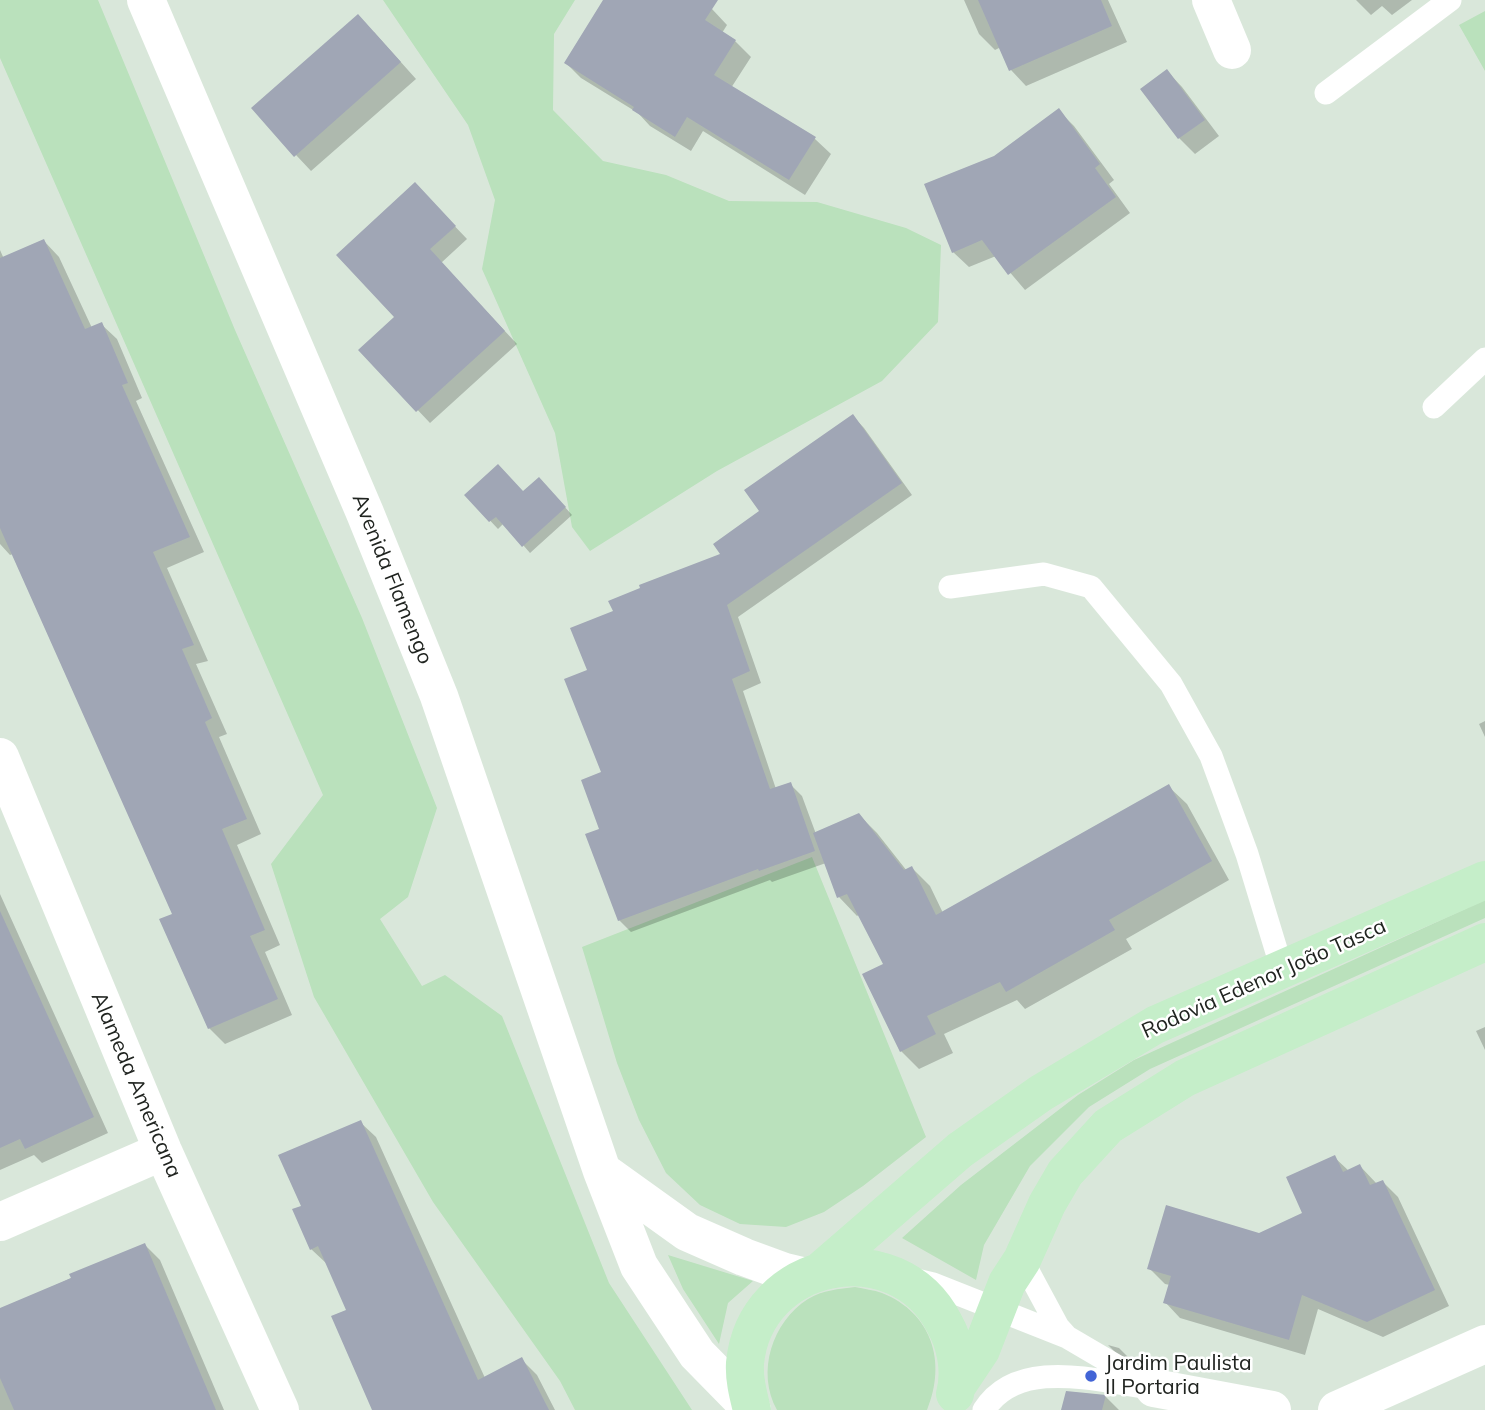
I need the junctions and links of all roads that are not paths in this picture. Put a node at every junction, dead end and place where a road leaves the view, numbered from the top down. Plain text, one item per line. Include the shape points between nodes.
1 (146, 0) edge
2 (1211, 0) edge
3 (1450, 0) edge
4 (1232, 50) dead end
5 (1326, 93) dead end
6 (1485, 359) edge
7 (1434, 407) dead end
8 (950, 587) dead end
9 (0, 757) edge
10 (1485, 880) edge
11 (1485, 942) edge
12 (1282, 969) junction
13 (163, 1152) junction
14 (602, 1171) junction
15 (0, 1222) edge
16 (1022, 1259) junction
17 (813, 1274) junction
18 (897, 1276) junction
19 (995, 1309) junction
20 (1067, 1337) junction
21 (1485, 1344) edge
22 (1154, 1388) junction
23 (964, 1402) edge
24 (280, 1410) edge
25 (752, 1410) edge
26 (1272, 1410) edge
27 (1337, 1410) edge

1 - 14 street, Avenida Flamengo via 439,696
2 - 4 street
3 - 5 lane
6 - 7 lane
8 - 12 lane via 1044,574 1091,587 1171,684 1211,756
9 - 13 street, Alameda Americana
10 - 12 main road, Rodovia Edenor João Tasca
11 - 16 main road via 1185,1078 1108,1126 1065,1173
12 - 17 main road, Rodovia Edenor João Tasca via 1155,1025 1041,1093 960,1150
13 - 15 street
13 - 24 street, Alameda Americana
14 - 17 street via 687,1232 765,1265
14 - 25 street, Avenida Flamengo via 639,1266 697,1353
16 - 19 main road
16 - 20 lane
17 - 18 main road via 863,1267
17 - 25 main road, Rodovia Edenor João Tasca via 776,1297 761,1316 746,1363
18 - 19 lane via 933,1284
18 - 23 main road via 938,1310 950,1334
19 - 20 lane
19 - 23 main road
20 - 22 lane
21 - 27 street
22 - 23 lane via 1041,1377
22 - 26 street

